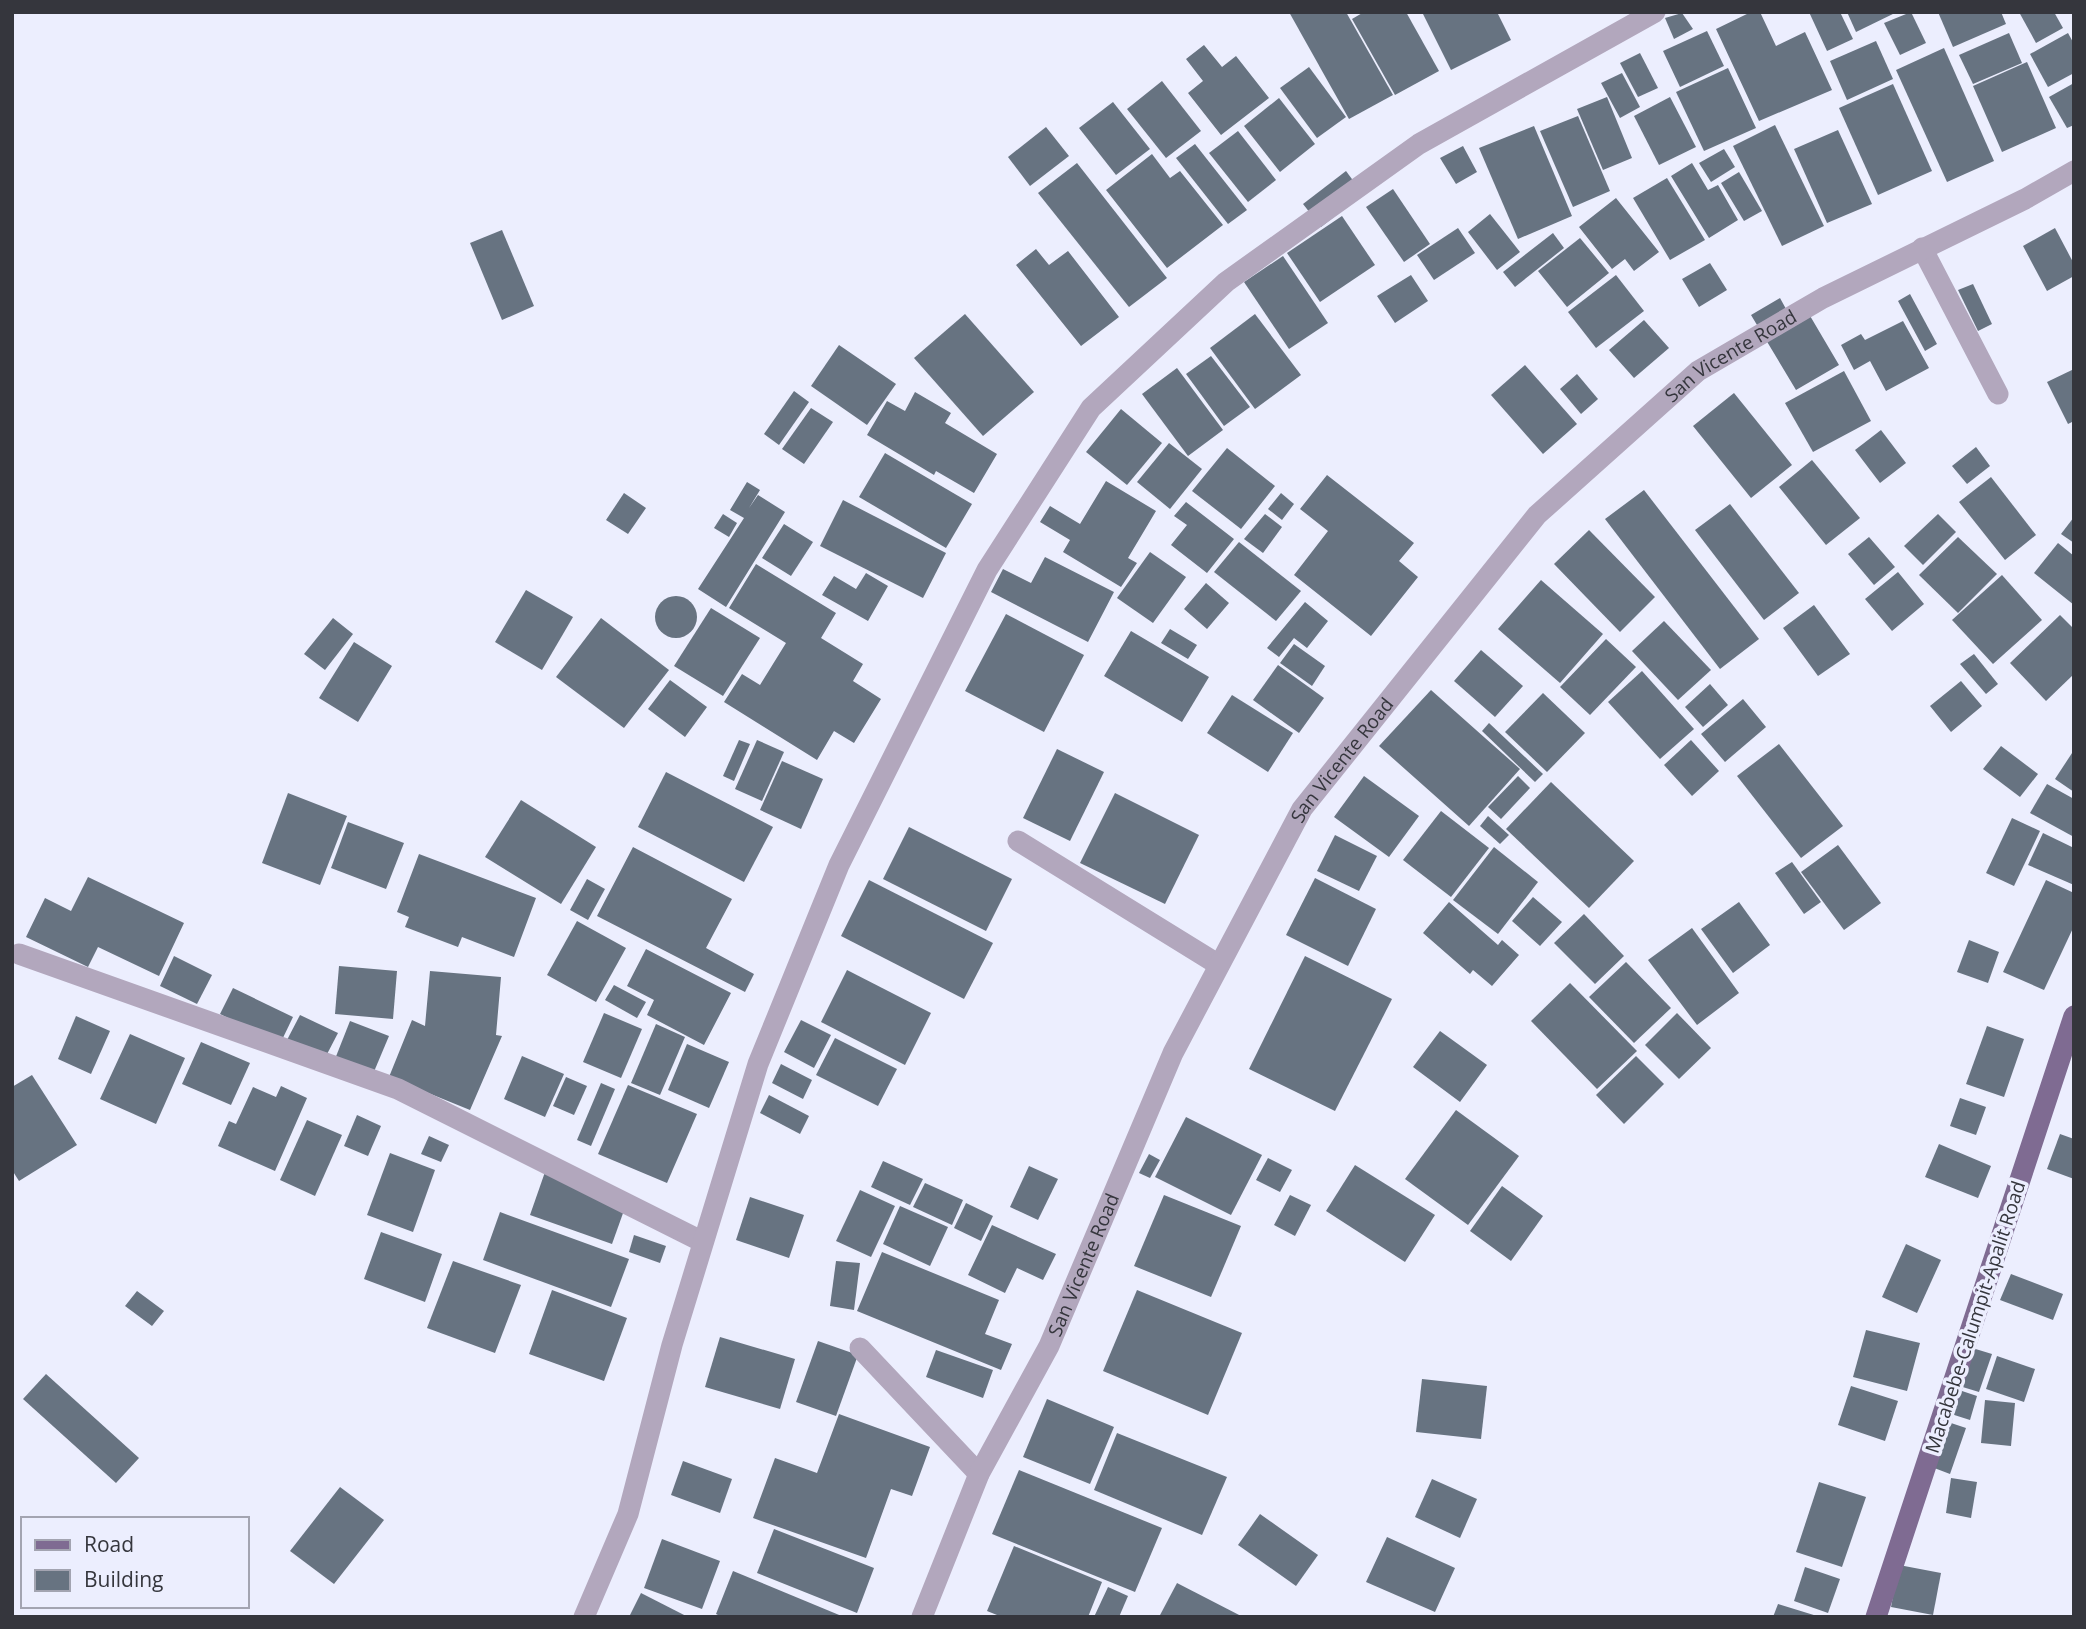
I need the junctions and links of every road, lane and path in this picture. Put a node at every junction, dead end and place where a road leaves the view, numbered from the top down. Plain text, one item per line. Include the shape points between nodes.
1 (1655, 12) edge
2 (2074, 171) edge
3 (1922, 248) junction
4 (1997, 394) dead end
5 (1018, 841) dead end
6 (19, 954) dead end
7 (1219, 965) junction
8 (2074, 1016) edge
9 (703, 1242) junction
10 (860, 1348) dead end
11 (979, 1474) junction
12 (584, 1617) edge
13 (922, 1617) edge
14 (1876, 1617) edge

1 - 9 street via 1419,144 1226,282 1091,408 986,570 839,865 758,1064
2 - 3 street, San Vicente Road
3 - 4 street
3 - 7 street, San Vicente Road via 1823,298 1698,371 1537,515 1302,810
5 - 7 street
6 - 9 street via 398,1089
7 - 11 street, San Vicente Road via 1173,1054 1049,1346
8 - 14 main road, Macabebe-Calumpit-Apalit Road
9 - 12 street via 628,1514
10 - 11 street
11 - 13 street, San Vicente Road

